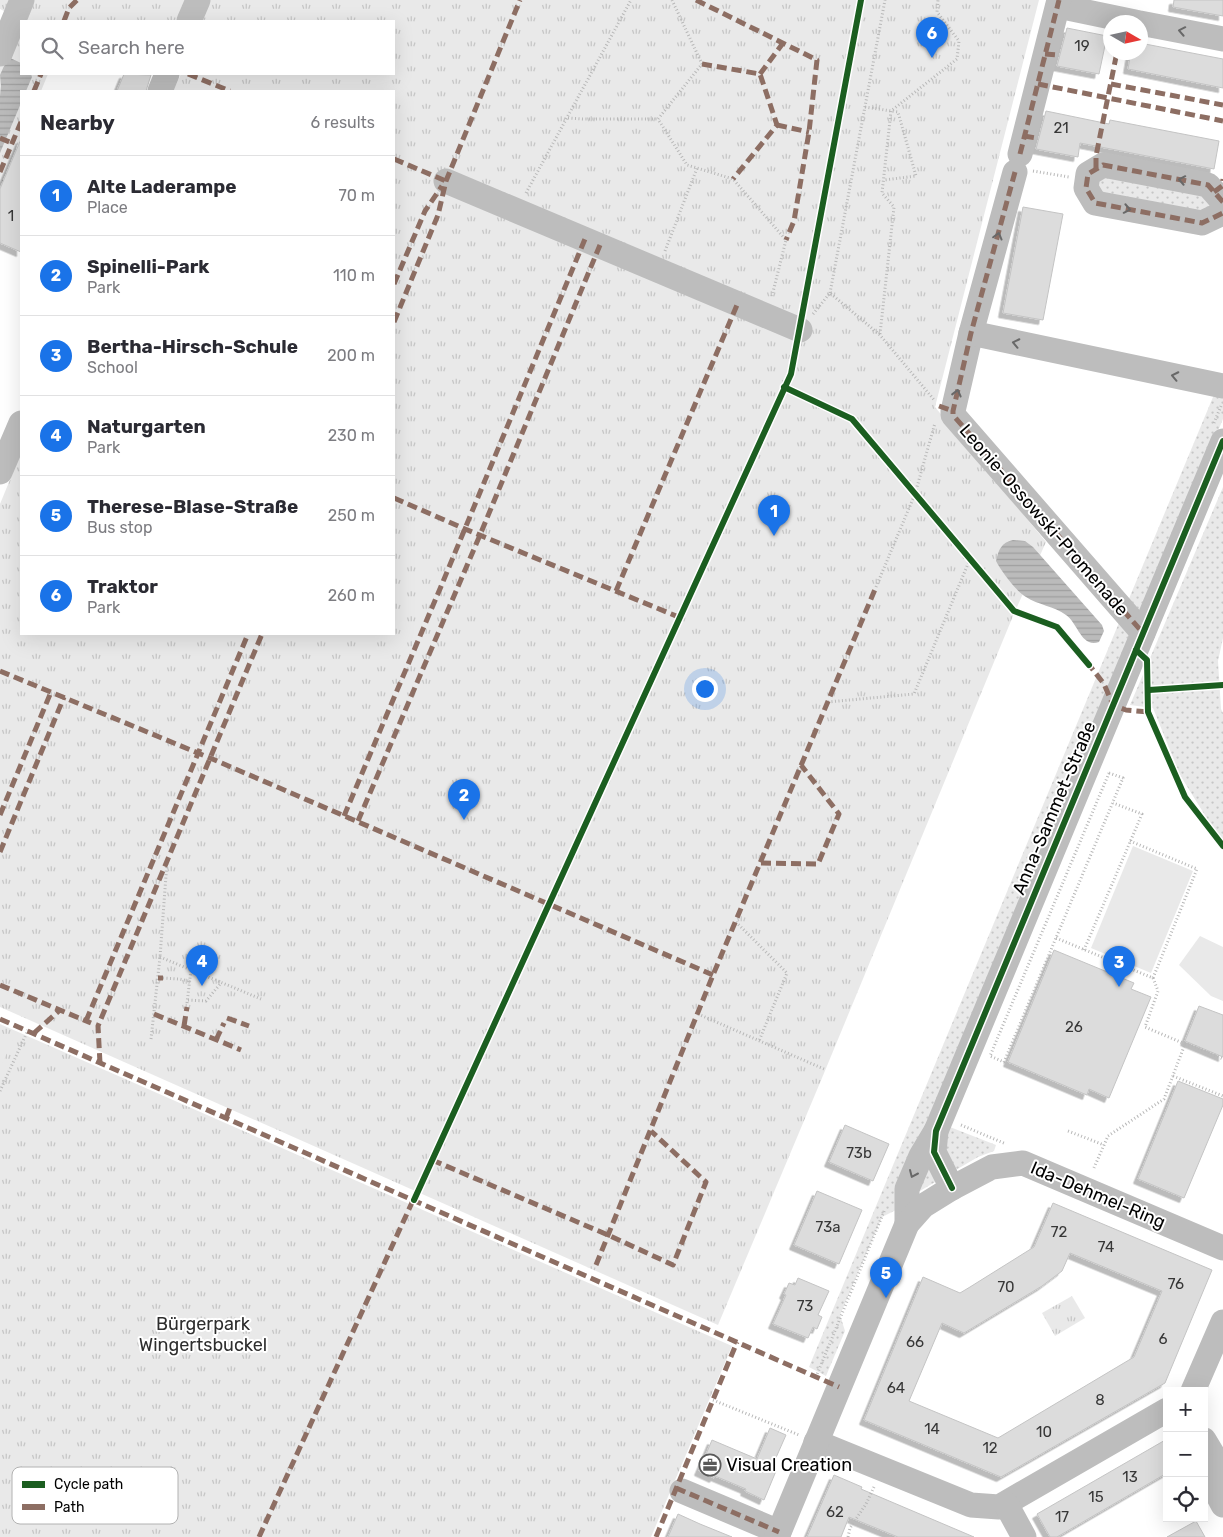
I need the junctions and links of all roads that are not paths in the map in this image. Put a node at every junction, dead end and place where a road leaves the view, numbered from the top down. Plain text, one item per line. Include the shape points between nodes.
1 (22, 0) edge
2 (198, 0) edge
3 (1058, 3) edge
4 (1107, 15) edge
5 (190, 20) edge
6 (1148, 25) edge
7 (1223, 39) edge
8 (0, 54) edge
9 (167, 75) edge
10 (160, 90) edge
11 (446, 181) dead end
12 (1223, 202) edge
13 (1223, 213) edge
14 (800, 330) road end
15 (971, 334) junction
16 (1223, 386) edge
17 (20, 425) edge
18 (1223, 440) edge
19 (0, 472) edge
20 (1137, 626) junction
21 (939, 1124) junction
22 (952, 1188) junction
23 (907, 1224) junction
24 (1223, 1248) edge
25 (1223, 1322) edge
26 (1195, 1387) edge
27 (1163, 1412) edge
28 (816, 1442) junction
29 (1208, 1446) edge
30 (1221, 1465) edge
31 (682, 1491) dead end
32 (1006, 1504) junction
33 (1223, 1505) edge
34 (778, 1535) edge
35 (1024, 1537) edge

1 - 8 street
2 - 5 street
3 - 4 street
15 -> 3 street, Leonie-Ossowski-Promenade via 1020,165
7 -> 6 street
9 - 10 street
11 - 14 street
12 -> 13 street via 1208,185 1103,165 1088,174 1086,188 1095,203 1202,224
16 -> 15 street
20 -> 15 street, Leonie-Ossowski-Promenade via 953,416
17 - 19 street
18 - 20 street, Anna-Sammet-Straße
20 - 21 street, Anna-Sammet-Straße
21 - 22 street, Anna-Sammet-Straße via 934,1152
21 -> 23 street via 907,1189
22 - 23 street, Ida-Dehmel-Ring via 923,1206
22 - 24 street, Ida-Dehmel-Ring via 992,1167 1023,1163
23 - 28 street, Ida-Dehmel-Ring
25 - 26 street
27 - 32 street
28 - 32 street via 971,1505 999,1507
28 - 34 street, Ida-Dehmel-Ring
29 - 30 street
30 - 33 street via 1212,1484
31 - 34 street
32 - 35 street

